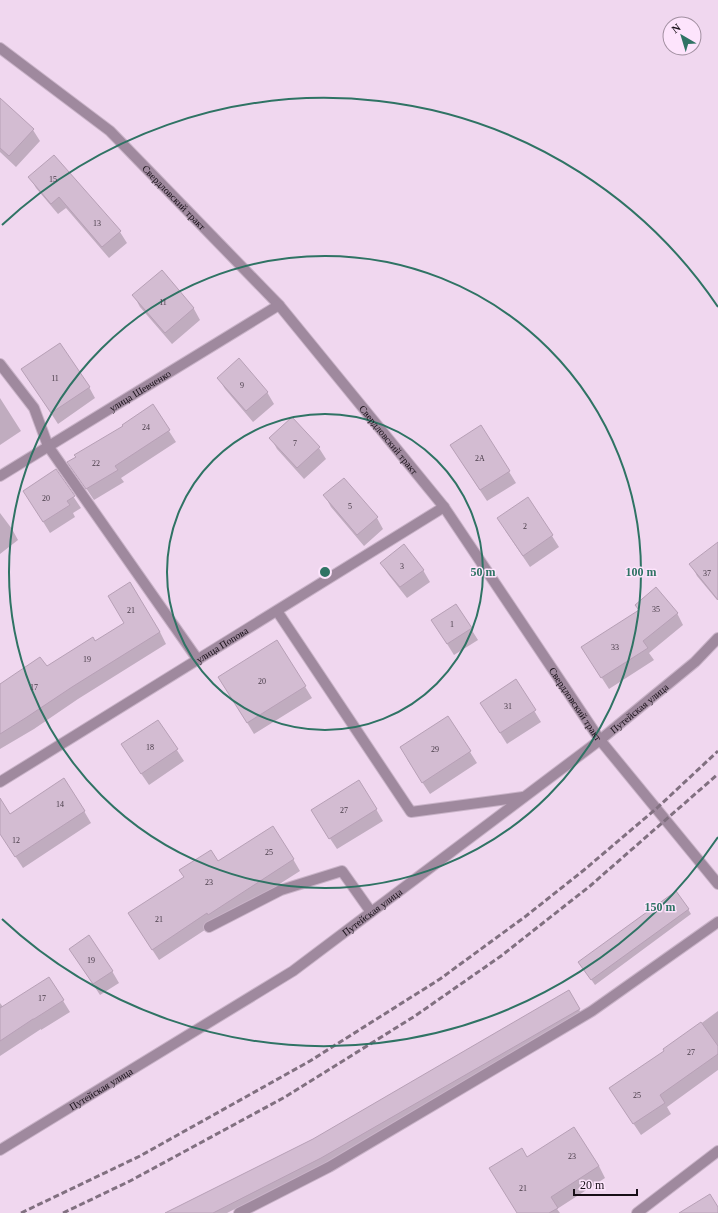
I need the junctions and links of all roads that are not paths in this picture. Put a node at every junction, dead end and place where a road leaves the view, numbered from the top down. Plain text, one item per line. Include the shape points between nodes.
1 (0, 48) edge
2 (279, 305) junction
3 (0, 364) edge
4 (48, 446) junction
5 (0, 476) edge
6 (444, 507) junction
7 (277, 611) junction
8 (718, 638) edge
9 (198, 660) junction
10 (600, 740) junction
11 (0, 782) edge
12 (525, 796) junction
13 (718, 884) edge
14 (371, 912) junction
15 (718, 922) edge
16 (209, 927) dead end
17 (0, 1150) edge
18 (718, 1151) edge
19 (239, 1213) edge
20 (637, 1213) edge

1 - 2 street, Свердловский тракт via 110,131
2 - 4 street, улица Шевченко
2 - 6 street, Свердловский тракт
3 - 4 street via 34,408
4 - 5 street, улица Шевченко
4 - 9 street
6 - 7 street, улица Попова
6 - 10 street, Свердловский тракт
7 - 9 street, улица Попова
7 - 12 street via 411,812
8 - 10 street, Путейская улица via 694,662
9 - 11 street, улица Попова
10 - 12 street, Путейская улица
10 - 13 street, Свердловский тракт
12 - 14 street, Путейская улица
14 - 16 street via 342,871 281,890
14 - 17 street, Путейская улица via 293,971
15 - 19 street via 592,1011 328,1168
18 - 20 street

